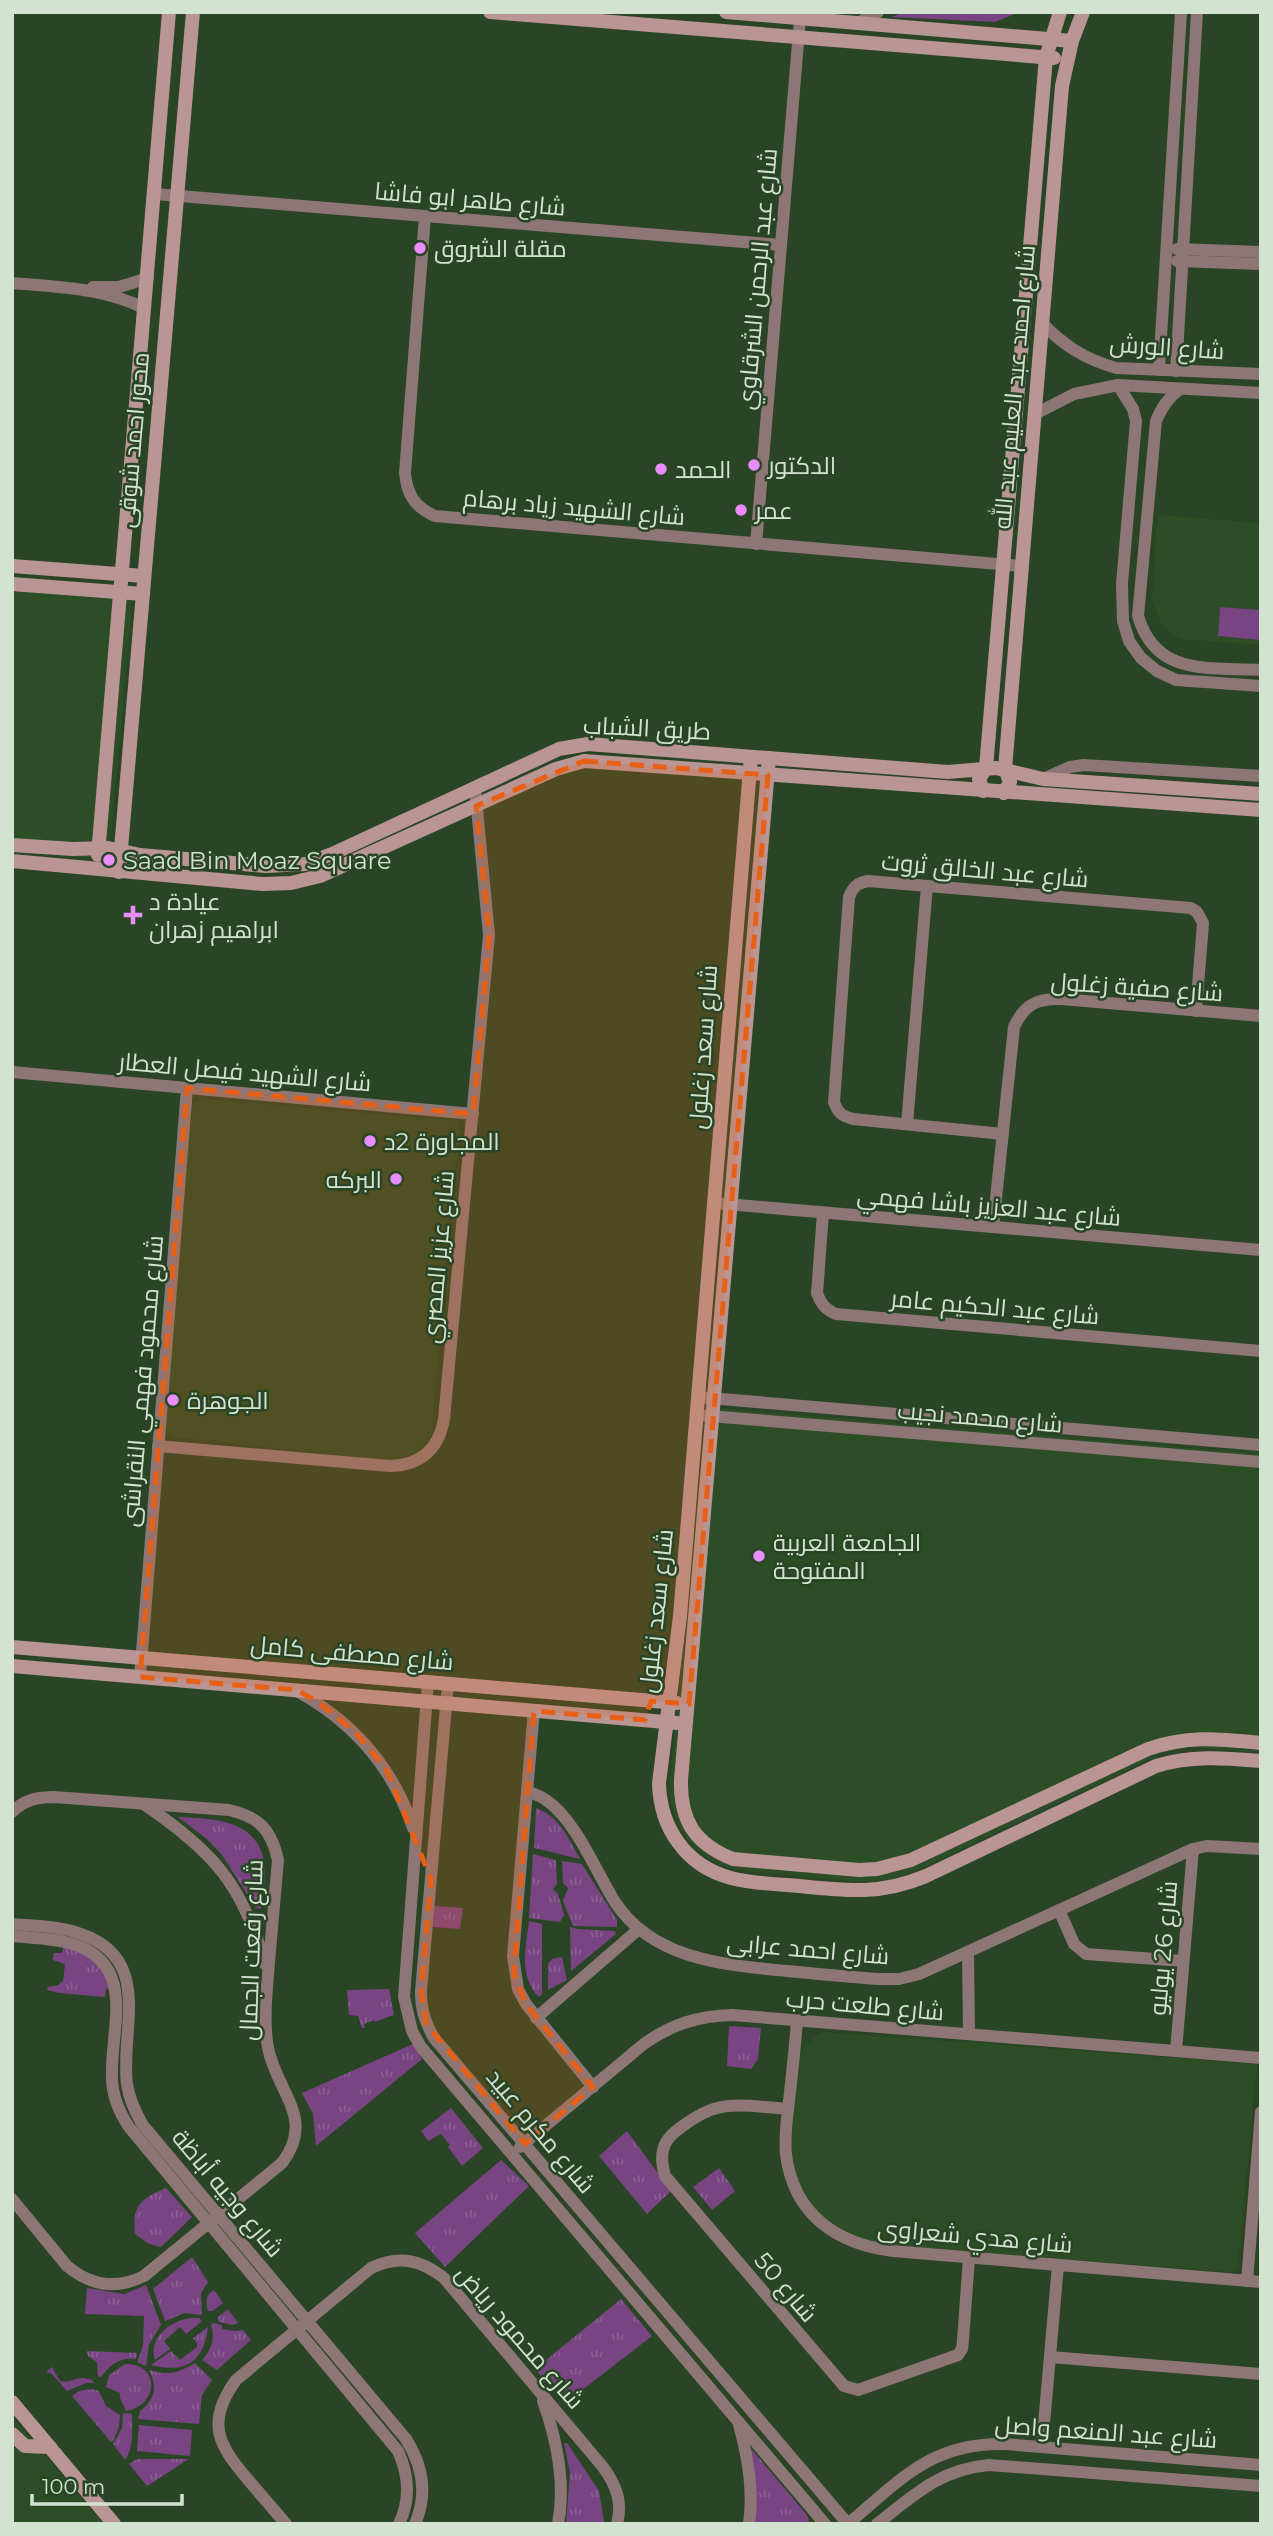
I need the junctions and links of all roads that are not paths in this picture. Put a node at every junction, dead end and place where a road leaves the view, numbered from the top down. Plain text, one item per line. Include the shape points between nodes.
1 (169, 12) edge
2 (193, 12) edge
3 (490, 12) edge
4 (726, 12) edge
5 (878, 12) edge
6 (1060, 12) edge
7 (1083, 12) edge
8 (1181, 12) edge
9 (1197, 12) edge
10 (554, 15) edge
11 (800, 19) junction
12 (858, 23) junction
13 (799, 38) junction
14 (1050, 39) junction
15 (1072, 41) junction
16 (1046, 57) junction
17 (1067, 60) junction
18 (155, 194) junction
19 (177, 196) junction
20 (425, 216) junction
21 (781, 245) junction
22 (1261, 252) edge
23 (1166, 255) junction
24 (1183, 255) junction
25 (1261, 264) edge
26 (148, 278) junction
27 (12, 282) edge
28 (65, 287) junction
29 (145, 309) junction
30 (1042, 323) junction
31 (1159, 370) junction
32 (1176, 370) junction
33 (1261, 375) edge
34 (1118, 385) junction
35 (1180, 388) junction
36 (1260, 393) edge
37 (1035, 414) junction
38 (756, 544) junction
39 (1003, 565) junction
40 (12, 566) edge
41 (1022, 566) junction
42 (39, 568) junction
43 (122, 575) junction
44 (144, 576) junction
45 (12, 584) edge
46 (38, 586) junction
47 (121, 592) junction
48 (143, 594) junction
49 (1261, 670) edge
50 (1261, 687) edge
51 (751, 757) junction
52 (769, 758) junction
53 (986, 768) junction
54 (1005, 769) junction
55 (749, 773) junction
56 (768, 775) junction
57 (1261, 776) edge
58 (1043, 779) junction
59 (475, 788) junction
60 (984, 791) junction
61 (1004, 793) junction
62 (1261, 794) edge
63 (476, 806) junction
64 (1261, 810) edge
65 (12, 845) edge
66 (98, 848) junction
67 (121, 850) junction
68 (12, 861) edge
69 (96, 869) junction
70 (119, 872) junction
71 (927, 886) junction
72 (1196, 1011) junction
73 (1261, 1016) edge
74 (12, 1072) edge
75 (187, 1088) junction
76 (473, 1114) junction
77 (907, 1124) junction
78 (1003, 1134) junction
79 (714, 1203) junction
80 (731, 1205) junction
81 (823, 1213) junction
82 (993, 1227) junction
83 (1261, 1250) edge
84 (1261, 1351) edge
85 (698, 1397) junction
86 (716, 1399) junction
87 (697, 1415) junction
88 (714, 1417) junction
89 (965, 1420) junction
90 (963, 1437) junction
91 (1261, 1445) edge
92 (158, 1446) junction
93 (1261, 1462) edge
94 (12, 1647) edge
95 (142, 1658) junction
96 (16, 1668) edge
97 (140, 1677) junction
98 (428, 1682) junction
99 (448, 1684) junction
100 (297, 1690) junction
101 (648, 1700) junction
102 (426, 1701) junction
103 (670, 1702) junction
104 (446, 1703) junction
105 (689, 1704) junction
106 (534, 1710) junction
107 (645, 1720) junction
108 (668, 1722) junction
109 (687, 1724) junction
110 (1261, 1743) edge
111 (1261, 1761) edge
112 (527, 1791) junction
113 (145, 1805) junction
114 (12, 1812) edge
115 (986, 1825) junction
116 (415, 1834) junction
117 (951, 1841) junction
118 (995, 1843) junction
119 (1193, 1849) junction
120 (1261, 1849) edge
121 (957, 1862) junction
122 (1059, 1910) junction
123 (12, 1924) edge
124 (639, 1929) junction
125 (12, 1936) edge
126 (968, 1952) junction
127 (1183, 1961) junction
128 (268, 1974) junction
129 (536, 2018) junction
130 (797, 2021) junction
131 (969, 2034) junction
132 (1176, 2051) junction
133 (1261, 2058) edge
134 (593, 2087) junction
135 (788, 2109) junction
136 (1261, 2112) edge
137 (525, 2144) junction
138 (512, 2154) junction
139 (1257, 2193) edge
140 (12, 2199) edge
141 (214, 2219) junction
142 (969, 2258) junction
143 (1058, 2265) junction
144 (1247, 2281) junction
145 (1261, 2282) edge
146 (302, 2325) junction
147 (1050, 2357) junction
148 (1261, 2374) edge
149 (540, 2392) junction
150 (12, 2402) edge
151 (738, 2421) junction
152 (12, 2434) edge
153 (50, 2447) junction
154 (1042, 2447) junction
155 (1182, 2458) junction
156 (1261, 2465) edge
157 (1179, 2479) junction
158 (1261, 2486) edge
159 (114, 2524) edge
160 (286, 2524) edge
161 (399, 2524) edge
162 (415, 2524) edge
163 (558, 2524) edge
164 (617, 2524) edge
165 (749, 2524) edge
166 (825, 2524) edge
167 (848, 2524) edge
168 (877, 2524) edge

1 - 18 street, محور احمد شوقى
2 - 19 street, محور احمد شوقى
3 - 10 street
4 - 11 street
5 - 12 street
6 - 14 street, شارع احمد عبد العليم عبد الله
7 - 15 street, شارع احمد عبد العليم عبد الله
8 - 23 street
9 - 24 street
10 - 13 street
11 - 12 street
11 - 13 street, شارع عبد الرحمن الشرقاوي
12 - 14 street
13 - 16 street
13 - 21 street, شارع عبد الرحمن الشرقاوي
14 - 15 street
14 - 16 street, شارع احمد عبد العليم عبد الله
15 - 17 street, شارع احمد عبد العليم عبد الله
16 - 17 street
16 - 39 street, شارع احمد عبد العليم عبد الله
17 - 30 street, شارع احمد عبد العليم عبد الله
18 - 19 street, شارع طاهر ابو فاشا
18 - 26 street, محور احمد شوقى
19 - 20 street, شارع طاهر ابو فاشا
19 - 44 street, محور احمد شوقى
20 - 21 street, شارع طاهر ابو فاشا
20 - 38 street, شارع الشهيد زياد برهام via 405,473 406,487 422,510 435,516
21 - 38 street, شارع عبد الرحمن الشرقاوي
22 - 24 street
23 - 24 street
23 - 31 street
24 - 25 street
24 - 32 street
26 - 28 street via 119,287
26 - 29 street, محور احمد شوقى
27 - 28 street
28 - 29 street via 118,297
29 - 43 street, محور احمد شوقى
30 - 31 street, شارع الورش via 1057,339 1095,362
30 - 37 street, شارع احمد عبد العليم عبد الله
31 - 32 street, شارع الورش
32 - 33 street, شارع الورش
33 - 36 street
34 - 35 street, شارع الورش
34 - 37 street, شارع الورش via 1074,394
34 - 50 street via 1136,421 1122,584 1123,621 1129,641 1141,658 1176,680
35 - 36 street, شارع الورش
35 - 49 street via 1161,408 1156,421 1138,617 1152,647 1181,665
37 - 41 street, شارع احمد عبد العليم عبد الله
38 - 39 street, شارع الشهيد زياد برهام
39 - 41 street, شارع الشهيد زياد برهام
39 - 53 street, شارع احمد عبد العليم عبد الله
40 - 42 street
41 - 54 street, شارع احمد عبد العليم عبد الله
42 - 43 street
42 - 46 street
43 - 44 street
43 - 47 street, محور احمد شوقى
44 - 48 street, محور احمد شوقى
45 - 46 street
46 - 47 street
47 - 48 street
47 - 66 street, محور احمد شوقى
48 - 67 street, محور احمد شوقى
51 - 52 street, طريق الشباب
51 - 55 street, شارع سعد زغلول
51 - 59 street, طريق الشباب via 573,746
52 - 53 street, طريق الشباب via 948,772
52 - 56 street, شارع سعد زغلول
53 - 54 street, طريق الشباب
53 - 60 street via 979,779
54 - 58 street, طريق الشباب
54 - 61 street via 1010,782
55 - 56 street, طريق الشباب
55 - 63 street, طريق الشباب via 583,761
55 - 79 street, شارع سعد زغلول
56 - 60 street, طريق الشباب
56 - 80 street, شارع سعد زغلول
57 - 58 street via 1084,765
58 - 62 street, طريق الشباب
59 - 63 street, شارع عزيز المصري
59 - 67 street, طريق الشباب via 306,864 266,866
60 - 61 street, طريق الشباب
61 - 64 street, طريق الشباب
63 - 70 street, طريق الشباب via 334,870 291,883
63 - 76 street, شارع عزيز المصري via 489,935
65 - 66 street, طريق الشباب
66 - 67 street, طريق الشباب
66 - 69 street, محور احمد شوقى
67 - 70 street, محور احمد شوقى
68 - 69 street, طريق الشباب
69 - 70 street, طريق الشباب
71 - 72 street, شارع عبد الخالق ثروت via 1191,908 1203,923
71 - 77 street
71 - 77 street, شارع عبد الخالق ثروت via 859,883 852,889 848,910 834,1102 844,1117
72 - 73 street, شارع صفية زغلول
72 - 78 street, شارع صفية زغلول via 1047,999 1032,1003 1014,1027
74 - 75 street, شارع الشهيد فيصل العطار
75 - 76 street, شارع الشهيد فيصل العطار
75 - 92 street, شارع محمود فهمي النقراشى
76 - 92 street, شارع عزيز المصري via 444,1419 435,1448 416,1462 390,1466
77 - 78 street, شارع عبد الخالق ثروت
78 - 82 street, شارع صفية زغلول
79 - 80 street, شارع عبد العزيز باشا فهمي
79 - 85 street, شارع سعد زغلول
80 - 81 street, شارع عبد العزيز باشا فهمي
80 - 86 street, شارع سعد زغلول
81 - 82 street, شارع عبد العزيز باشا فهمي
81 - 84 street, شارع عبد الحكيم عامر via 817,1293 827,1310 836,1314
82 - 83 street, شارع عبد العزيز باشا فهمي
85 - 86 street, شارع محمد نجيب
85 - 87 street, شارع سعد زغلول
86 - 88 street, شارع سعد زغلول
86 - 89 street, شارع محمد نجيب
87 - 88 street, شارع محمد نجيب
87 - 103 street, شارع سعد زغلول
88 - 90 street, شارع محمد نجيب
88 - 105 street, شارع سعد زغلول
89 - 90 street
89 - 91 street, شارع محمد نجيب
90 - 93 street, شارع محمد نجيب
92 - 95 street, شارع محمود فهمي النقراشى
94 - 95 street, شارع مصطفى كامل
95 - 97 street, شارع محمود فهمي النقراشى
95 - 98 street, شارع مصطفى كامل
96 - 97 street, شارع مصطفى كامل
97 - 100 street, شارع مصطفى كامل
98 - 99 street, شارع مصطفى كامل
98 - 102 street, شارع مكرم عبيد
99 - 101 street, شارع مصطفى كامل
99 - 104 street, شارع مكرم عبيد
100 - 102 street, شارع مصطفى كامل
100 - 116 street via 337,1716 371,1750 398,1789
101 - 103 street, شارع مصطفى كامل
101 - 107 street
102 - 104 street, شارع مصطفى كامل
102 - 116 street, شارع مكرم عبيد
103 - 105 street, شارع مصطفى كامل
103 - 108 street, شارع سعد زغلول
104 - 106 street, شارع مصطفى كامل
104 - 137 street, شارع مكرم عبيد via 421,2008 434,2038
105 - 109 street, شارع سعد زغلول
106 - 107 street, شارع مصطفى كامل
106 - 112 street
107 - 108 street, شارع مصطفى كامل
108 - 109 street, شارع مصطفى كامل
108 - 121 street, شارع سعد زغلول via 659,1783 664,1819 684,1851 715,1872 732,1879 869,1892 908,1884
109 - 117 street, شارع سعد زغلول via 681,1797 684,1814 703,1843 717,1853 750,1862 859,1870 911,1860
110 - 115 street, شارع سعد زغلول via 1210,1738 1168,1742
111 - 118 street, شارع سعد زغلول via 1200,1757 1156,1766
112 - 124 street, شارع احمد عرابى via 561,1813 617,1904
112 - 129 street via 513,1956 518,1989
113 - 114 street, شارع رفعت الجمال via 40,1797
113 - 128 street via 195,1841 235,1888
113 - 128 street, شارع رفعت الجمال via 229,1810 263,1825 274,1841 278,1860
115 - 117 street, شارع سعد زغلول
115 - 118 street
116 - 138 street, شارع مكرم عبيد via 404,1997 412,2031
117 - 121 street
118 - 121 street, شارع سعد زغلول
119 - 120 street, شارع احمد عرابى
119 - 122 street, شارع احمد عرابى
119 - 127 street, شارع 26 يوليو
122 - 126 street, شارع احمد عرابى
122 - 127 street via 1074,1944 1086,1954
123 - 141 street, شارع وجيه أباظة via 78,1933 100,1943 117,1960 130,1993 126,2074 130,2100 142,2124
124 - 126 street, شارع احمد عرابى via 681,1952 723,1965 878,1979 919,1974
124 - 129 street
125 - 141 street, شارع وجيه أباظة via 78,1945 108,1971 118,2000 112,2067 117,2105 129,2127
126 - 131 street
127 - 132 street, شارع 26 يوليو
128 - 141 street, شارع رفعت الجمال via 268,2049 294,2110 296,2138 282,2163
129 - 134 street
130 - 131 street, شارع طلعت حرب
130 - 134 street, شارع طلعت حرب via 732,2015 686,2021 645,2043
130 - 135 street, شارع هدي شعراوى
131 - 132 street, شارع طلعت حرب
132 - 133 street, شارع طلعت حرب
134 - 137 street, شارع طلعت حرب
135 - 142 street, شارع هدي شعراوى via 786,2154 792,2179 803,2203 821,2223 867,2248
135 - 142 street, شارع 50 via 741,2105 708,2110 667,2139 661,2164 664,2176 844,2386 858,2390 958,2355 964,2340
136 - 139 street
137 - 138 street, شارع طلعت حرب
137 - 167 street, شارع مكرم عبيد
138 - 151 street, شارع مكرم عبيد
139 - 144 street
140 - 141 street, شارع رفعت الجمال via 67,2266 104,2285 144,2276
141 - 146 street, شارع وجيه أباظة
142 - 143 street, شارع هدي شعراوى
143 - 144 street, شارع هدي شعراوى
143 - 147 street
144 - 145 street, شارع هدي شعراوى
146 - 149 street, شارع محمود رياض via 371,2269 396,2260 420,2263 444,2278
146 - 160 street, شارع محمود رياض via 236,2380 224,2396 218,2416 227,2456
146 - 161 street, شارع وجيه أباظة via 398,2451 408,2493
146 - 162 street, شارع وجيه أباظة via 415,2452 423,2482
147 - 148 street
147 - 154 street
149 - 163 street via 558,2453
149 - 164 street, شارع محمود رياض via 614,2481 619,2498
150 - 153 street
151 - 165 street via 751,2486
151 - 166 street, شارع مكرم عبيد
152 - 153 street via 25,2446
153 - 159 street
154 - 155 street, شارع عبد المنعم واصل
154 - 167 street, شارع عبد المنعم واصل via 986,2443 949,2450 911,2471
155 - 156 street, شارع عبد المنعم واصل
155 - 157 street
157 - 158 street, شارع عبد المنعم واصل
157 - 168 street, شارع عبد المنعم واصل via 972,2466 925,2486

